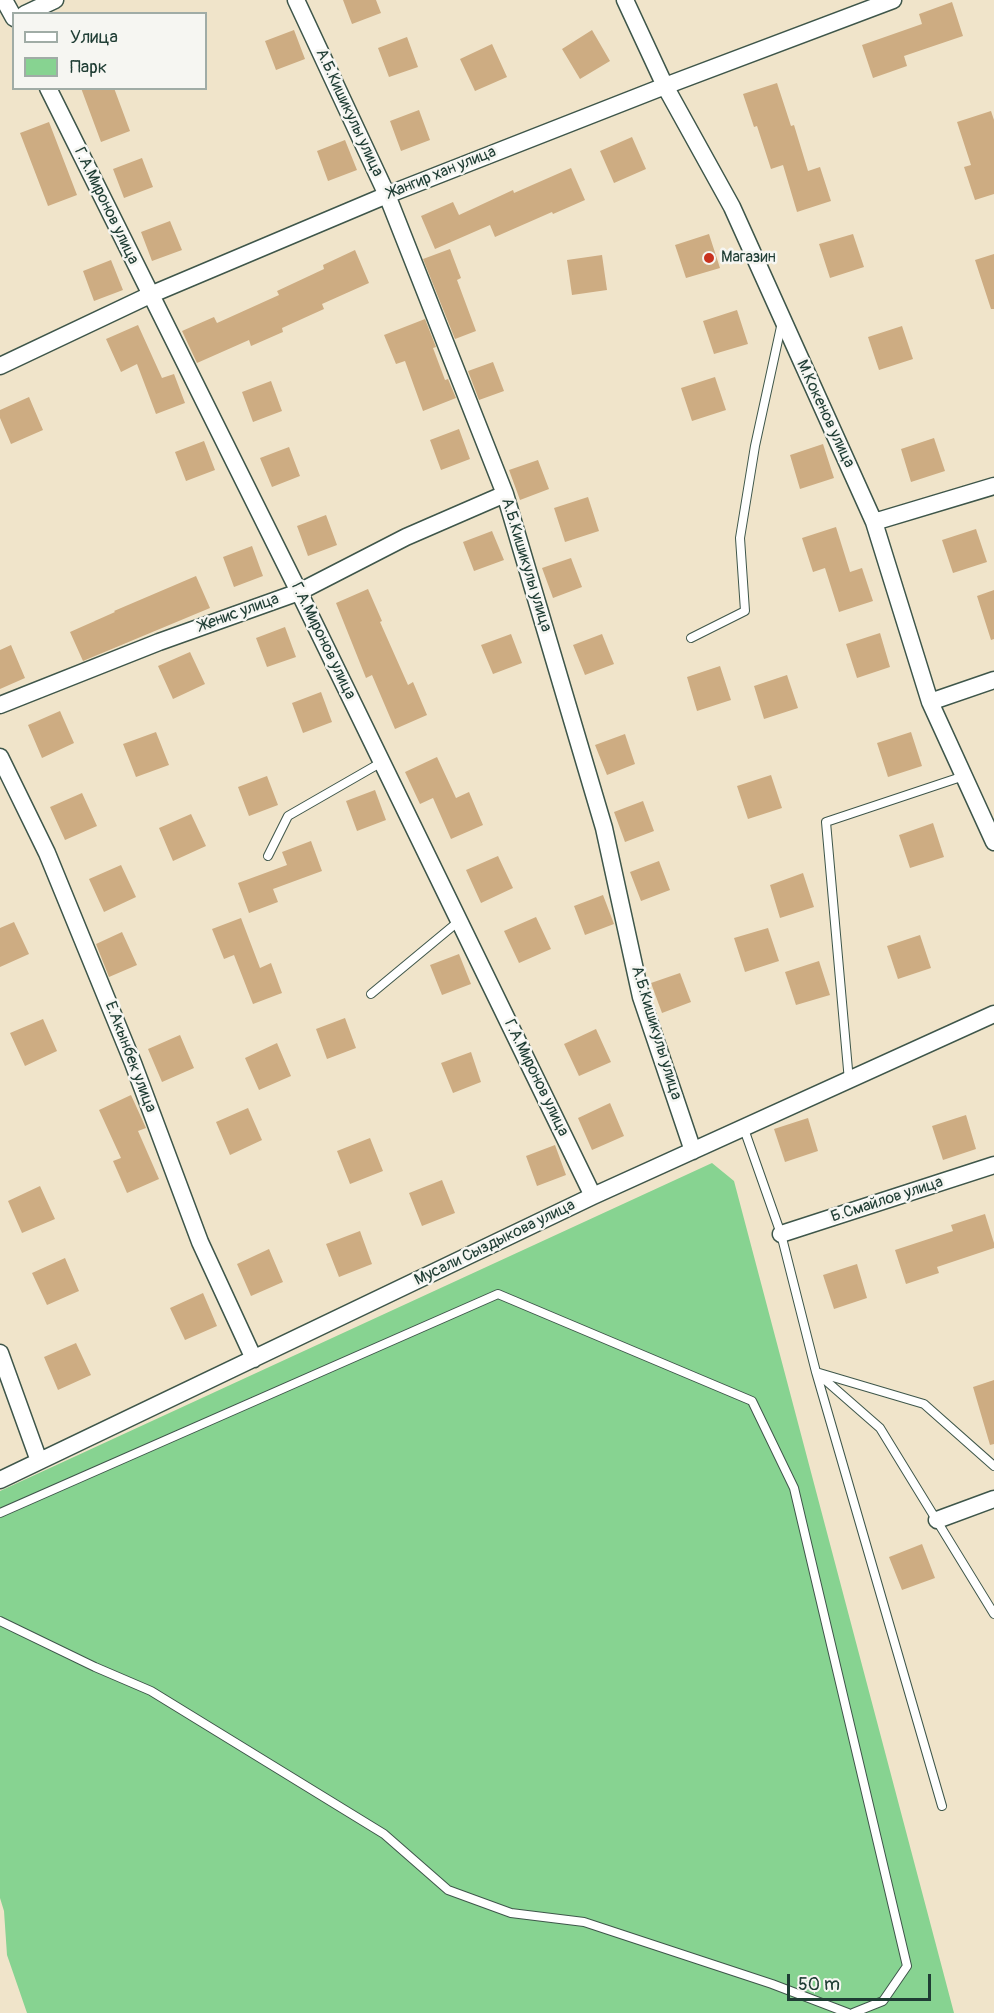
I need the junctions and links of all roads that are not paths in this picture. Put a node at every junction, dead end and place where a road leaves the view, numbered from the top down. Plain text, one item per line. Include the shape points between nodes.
1 (4, 0) edge
2 (55, 0) edge
3 (296, 0) edge
4 (625, 0) edge
5 (893, 0) edge
6 (29, 12) edge
7 (12, 14) edge
8 (665, 86) junction
9 (49, 90) edge
10 (387, 195) junction
11 (150, 295) junction
12 (782, 320) junction
13 (0, 366) edge
14 (994, 486) edge
15 (505, 494) junction
16 (874, 522) junction
17 (299, 592) junction
18 (691, 638) dead end
19 (994, 680) edge
20 (930, 702) junction
21 (0, 705) edge
22 (0, 757) edge
23 (382, 762) junction
24 (964, 776) junction
25 (994, 842) edge
26 (268, 856) dead end
27 (459, 921) junction
28 (371, 994) dead end
29 (994, 1014) edge
30 (849, 1081) junction
31 (744, 1129) junction
32 (693, 1151) junction
33 (994, 1165) edge
34 (593, 1196) junction
35 (781, 1234) junction
36 (0, 1353) edge
37 (254, 1359) junction
38 (816, 1372) junction
39 (39, 1461) junction
40 (994, 1466) edge
41 (0, 1480) edge
42 (994, 1499) edge
43 (0, 1513) edge
44 (937, 1520) junction
45 (994, 1614) edge
46 (0, 1621) edge
47 (942, 1806) dead end
48 (848, 2013) edge
49 (853, 2013) edge

1 - 7 street
2 - 6 street
3 - 10 street, А.Б.Кишикулы улица
4 - 8 street, М.Кокенов улица
5 - 8 street, Жангир хан улица
8 - 10 street, Жангир хан улица
8 - 12 street, М.Кокенов улица via 732,207
9 - 11 street, Г.А.Миронов улица
10 - 11 street, Жангир хан улица
10 - 15 street, А.Б.Кишикулы улица
11 - 13 street, Жангир хан улица
11 - 17 street, Г.А.Миронов улица
12 - 16 street, М.Кокенов улица
12 - 18 lane via 740,538 745,611
14 - 16 street
15 - 17 street, Женис улица via 406,537
15 - 32 street, А.Б.Кишикулы улица via 604,828 641,997
16 - 20 street, М.Кокенов улица
17 - 21 street, Женис улица
17 - 23 street, Г.А.Миронов улица
19 - 20 street
20 - 24 street, М.Кокенов улица
22 - 37 street, Е.Акынбек улица via 47,853 133,1063 200,1242
23 - 26 lane via 288,816
23 - 27 street, Г.А.Миронов улица
24 - 25 street, М.Кокенов улица
24 - 30 lane via 826,822
27 - 28 lane
27 - 34 street, Г.А.Миронов улица
29 - 30 street, Мусали Сыздыкова улица
30 - 31 street, Мусали Сыздыкова улица
31 - 32 street, Мусали Сыздыкова улица
31 - 35 lane
32 - 34 street, Мусали Сыздыкова улица
33 - 35 street, Б.Смайлов улица
34 - 37 street, Мусали Сыздыкова улица
35 - 38 lane
36 - 39 street
37 - 39 street, Мусали Сыздыкова улица
38 - 40 lane via 924,1404
38 - 44 lane via 880,1428
38 - 47 lane
39 - 41 street, Мусали Сыздыкова улица
42 - 44 street
43 - 49 lane via 498,1294 752,1401 794,1488 907,1966 883,2001
44 - 45 lane
46 - 48 lane via 151,1691 384,1834 448,1890 511,1913 585,1923

